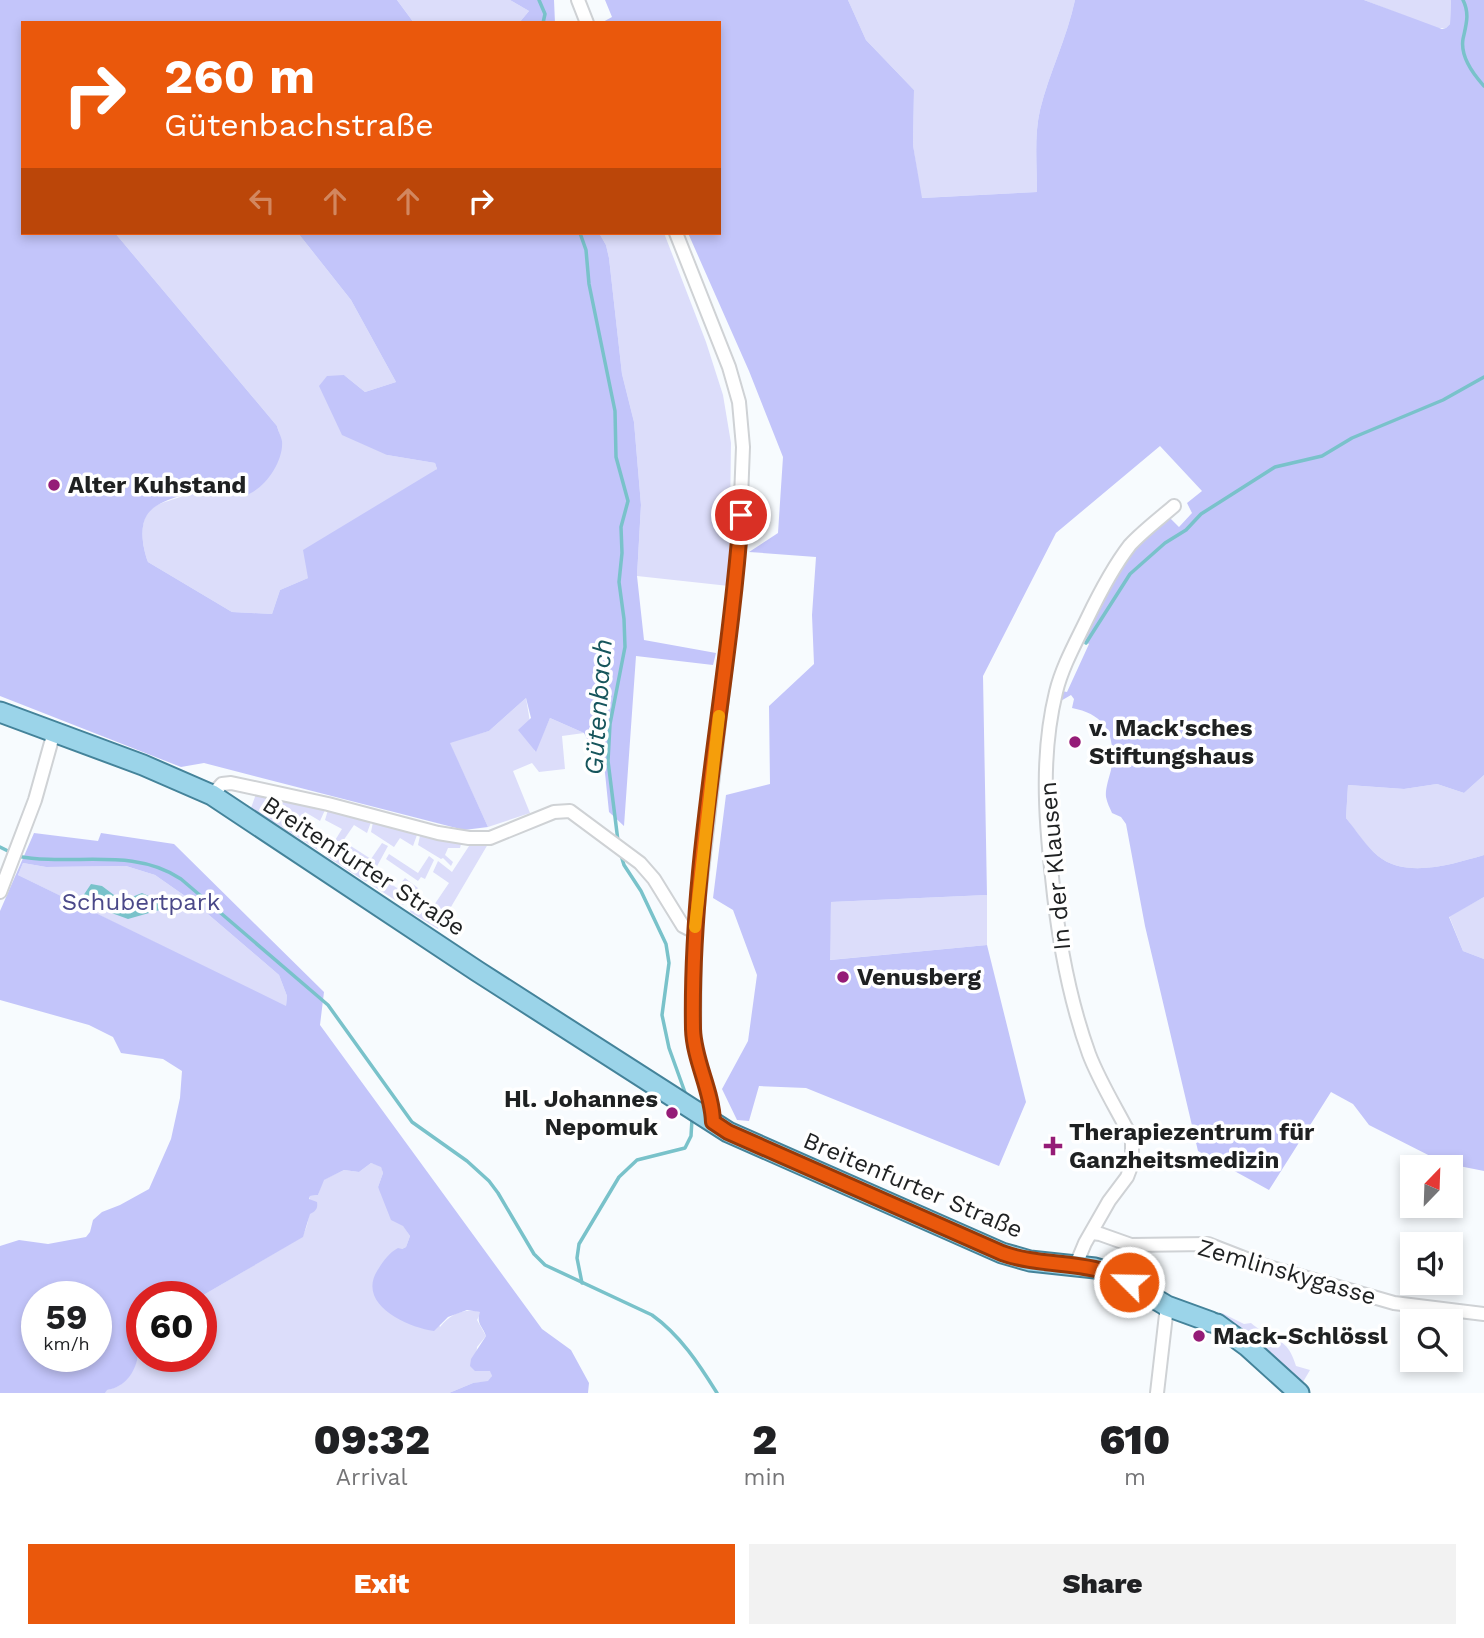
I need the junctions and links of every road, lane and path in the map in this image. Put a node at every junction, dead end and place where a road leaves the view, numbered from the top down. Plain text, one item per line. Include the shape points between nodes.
1 (578, 0) edge
2 (586, 21) edge
3 (677, 235) edge
4 (1174, 506) dead end
5 (0, 712) edge
6 (54, 732) junction
7 (212, 795) junction
8 (0, 892) edge
9 (695, 932) junction
10 (708, 1119) junction
11 (1092, 1233) junction
12 (1075, 1267) junction
13 (1176, 1309) junction
14 (1484, 1314) edge
15 (1212, 1327) junction
16 (1157, 1393) edge
17 (1292, 1393) edge
18 (1299, 1393) edge

1 - 2 street
3 - 9 street via 729,367 743,447 739,550
4 - 11 street, In der Klausen via 1131,545 1096,601 1056,690 1046,762 1047,828 1069,991 1090,1057 1132,1139 1127,1177
5 - 6 main road, Breitenfurter Straße
6 - 7 main road, Breitenfurter Straße
6 - 8 street via 22,839
7 - 9 street via 222,784 231,783 469,838 490,838 554,812 569,811 631,856 654,879 683,926
7 - 10 main road, Breitenfurter Straße
9 - 10 street via 694,1042 712,1108
10 - 12 main road, Breitenfurter Straße via 728,1132 1002,1253
11 - 12 street, In der Klausen
11 - 14 street, Zemlinskygasse via 1131,1245 1208,1244 1254,1262 1408,1306
12 - 13 main road, Breitenfurter Straße via 1112,1273
13 - 15 main road, Breitenfurter Straße
13 - 16 street
15 - 17 main road, Breitenfurter Straße via 1269,1379
15 - 18 main road, Breitenfurter Straße via 1247,1346

